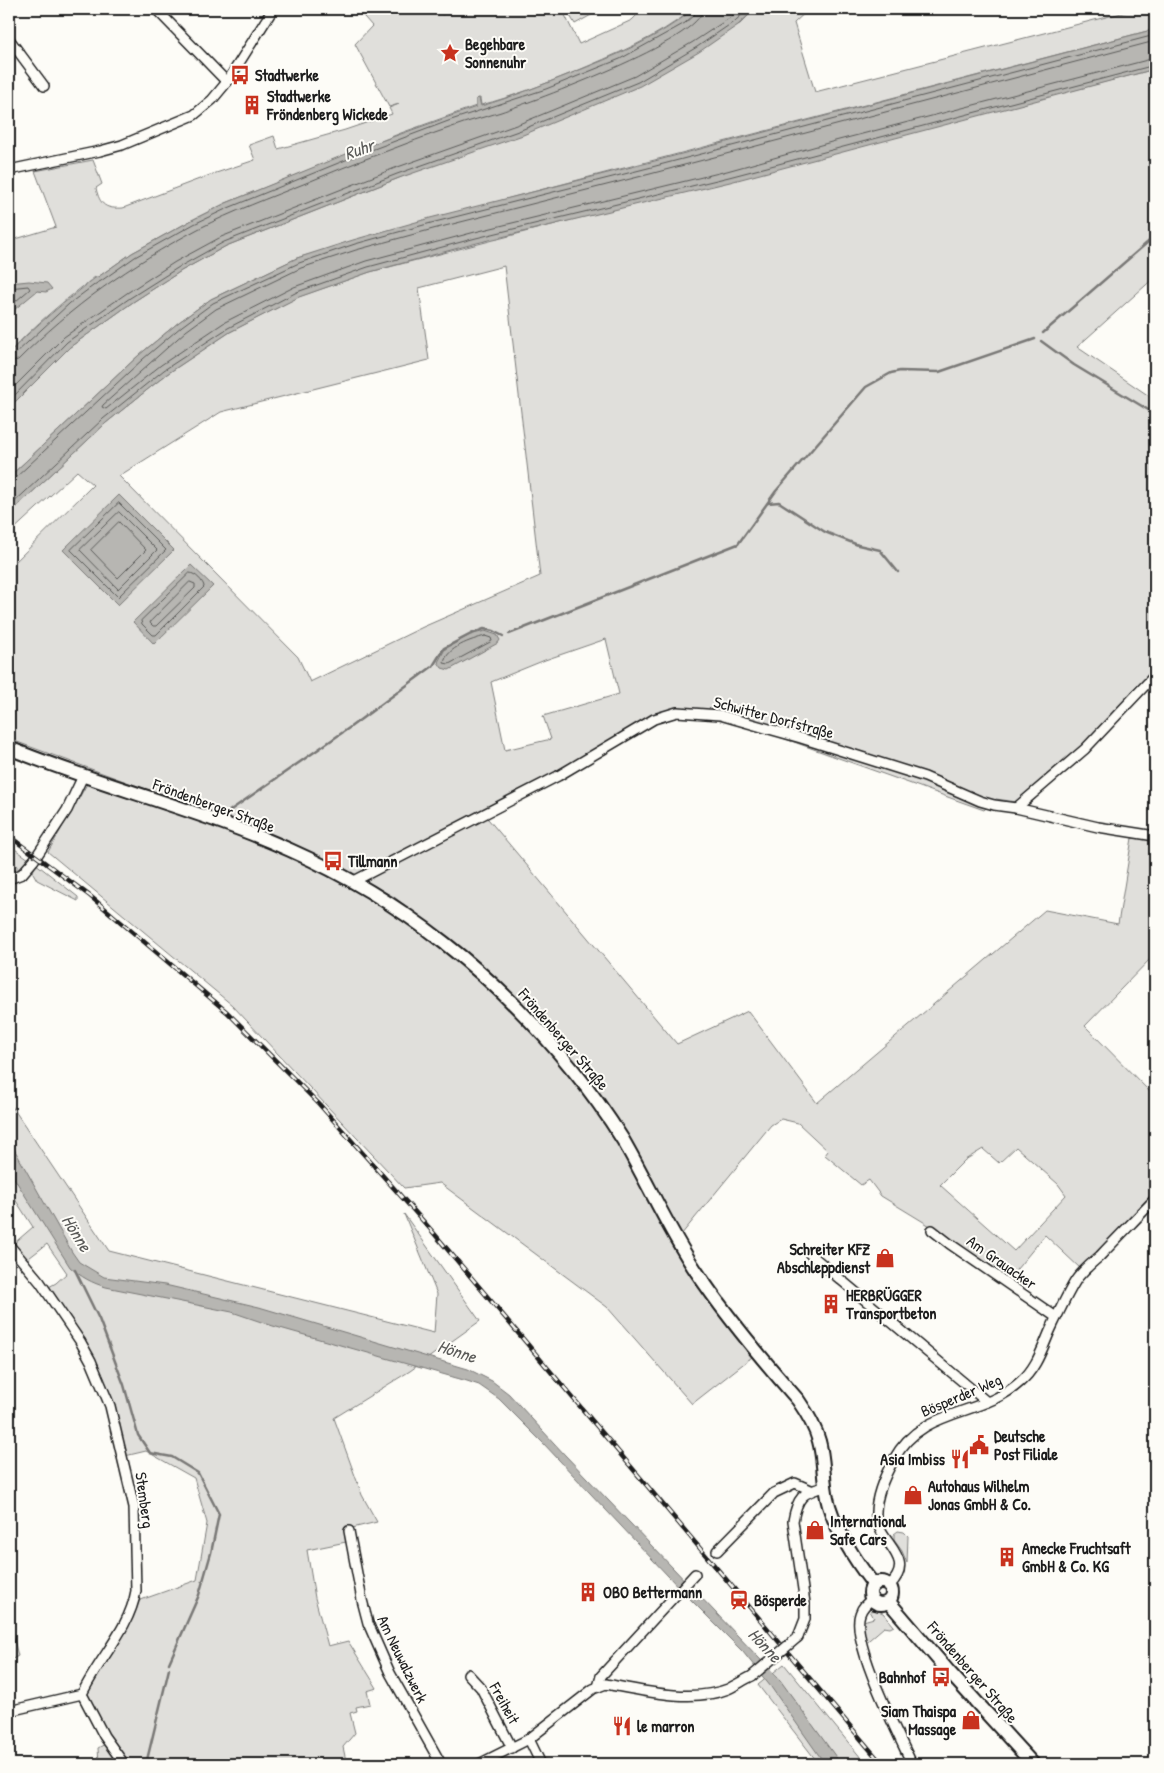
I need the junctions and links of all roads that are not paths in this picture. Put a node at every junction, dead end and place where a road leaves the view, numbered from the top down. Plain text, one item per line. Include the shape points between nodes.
1 (156, 9) edge
2 (273, 9) edge
3 (9, 39) edge
4 (227, 82) junction
5 (44, 86) dead end
6 (9, 170) edge
7 (1155, 675) edge
8 (9, 748) edge
9 (82, 776) junction
10 (1016, 808) junction
11 (1155, 836) edge
12 (9, 879) edge
13 (354, 880) junction
14 (1155, 1199) edge
15 (932, 1230) dead end
16 (9, 1246) edge
17 (810, 1254) dead end
18 (1056, 1317) junction
19 (987, 1402) junction
20 (825, 1487) junction
21 (811, 1490) junction
22 (349, 1531) dead end
23 (717, 1552) dead end
24 (692, 1577) dead end
25 (874, 1585) junction
26 (890, 1585) junction
27 (872, 1599) junction
28 (889, 1602) junction
29 (468, 1674) dead end
30 (598, 1687) junction
31 (82, 1694) junction
32 (9, 1711) edge
33 (529, 1740) junction
34 (512, 1748) junction
35 (124, 1764) edge
36 (441, 1764) edge
37 (479, 1764) edge
38 (541, 1764) edge
39 (912, 1764) edge
40 (1033, 1764) edge

1 - 4 street
2 - 4 street
3 - 5 street
4 - 6 street via 206,106 178,123 100,152
7 - 10 street via 1085,750
8 - 9 main road, Fröndenberger Straße
9 - 12 street via 67,810 34,860 22,874
9 - 13 main road, Fröndenberger Straße via 226,825
10 - 11 street, Schwitter Dorfstraße
10 - 13 street, Schwitter Dorfstraße via 980,801 925,777 720,715 677,712 654,720 558,776
13 - 20 main road, Fröndenberger Straße via 409,916 479,970 574,1071 622,1139 695,1270 809,1416 819,1441
14 - 18 street, Bösperder Weg via 1077,1279
15 - 18 street, Am Grauacker
16 - 31 street, Stemberg via 40,1282 91,1361 110,1406 134,1506 134,1603 121,1632
17 - 19 street
18 - 19 street, Bösperder Weg via 1028,1374 1013,1388
19 - 26 street, Bösperder Weg via 919,1429 895,1458 876,1506 881,1532 900,1564 900,1574
20 - 21 street
20 - 25 main road, Fröndenberger Straße via 844,1539
21 - 23 street via 794,1483 774,1493
21 - 30 street, bridge via 799,1500 793,1521 805,1603 805,1620 798,1637 752,1676 727,1689 674,1695 606,1684
22 - 36 street, Am Neuwalzwerk via 368,1623 390,1673
24 - 30 street via 601,1676
25 - 26 main road via 884,1582
25 - 27 main road via 870,1592
26 - 28 main road via 893,1596
27 - 28 main road via 880,1604
27 - 39 street via 860,1613 858,1628 861,1641 876,1686
28 - 40 main road, Fröndenberger Straße
29 - 34 street, Freiheit via 481,1688
30 - 33 street
31 - 32 street
31 - 35 street via 104,1736
33 - 34 street
33 - 38 street
34 - 37 street

